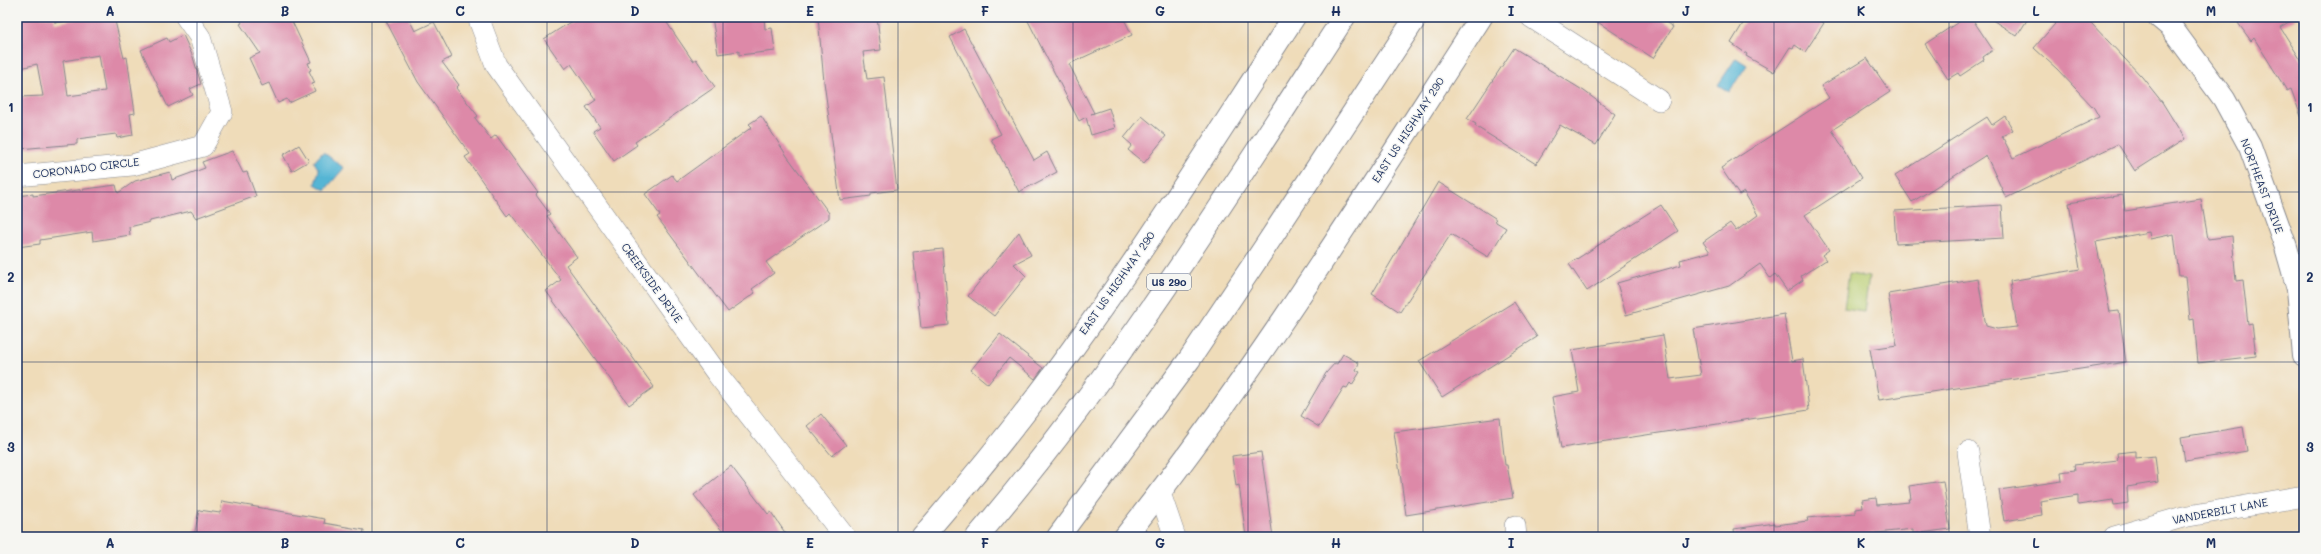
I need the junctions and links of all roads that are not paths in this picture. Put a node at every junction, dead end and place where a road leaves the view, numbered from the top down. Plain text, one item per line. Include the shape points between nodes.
1 (186, 17) edge
2 (478, 17) edge
3 (1294, 17) edge
4 (1344, 17) edge
5 (1416, 17) edge
6 (1481, 17) edge
7 (1531, 17) edge
8 (2159, 17) edge
9 (1659, 100) dead end
10 (17, 176) edge
11 (2304, 356) edge
12 (1968, 452) dead end
13 (1160, 493) junction
14 (2304, 496) edge
15 (1132, 536) edge
16 (845, 537) edge
17 (922, 537) edge
18 (978, 537) edge
19 (1058, 537) edge
20 (1175, 537) edge
21 (1980, 537) edge
22 (2114, 537) edge

1 - 10 street, CORONADO CIRCLE via 200,37 222,112 202,146 132,165
2 - 16 street, CREEKSIDE DRIVE via 500,72 718,375
3 - 17 main road, EAST US HIGHWAY 290 via 1102,306 1036,397
4 - 18 main road, US 290 via 1214,217 1139,325 1070,421
5 - 19 main road via 1189,360
6 - 13 main road, EAST US HIGHWAY 290 via 1296,303 1234,394
7 - 9 street
8 - 11 main road, NORTHEAST DRIVE via 2170,27 2224,99 2250,147 2286,247 2298,289
12 - 21 street
13 - 15 main road, EAST US HIGHWAY 290
13 - 20 street
14 - 22 street, VANDERBILT LANE via 2183,517

